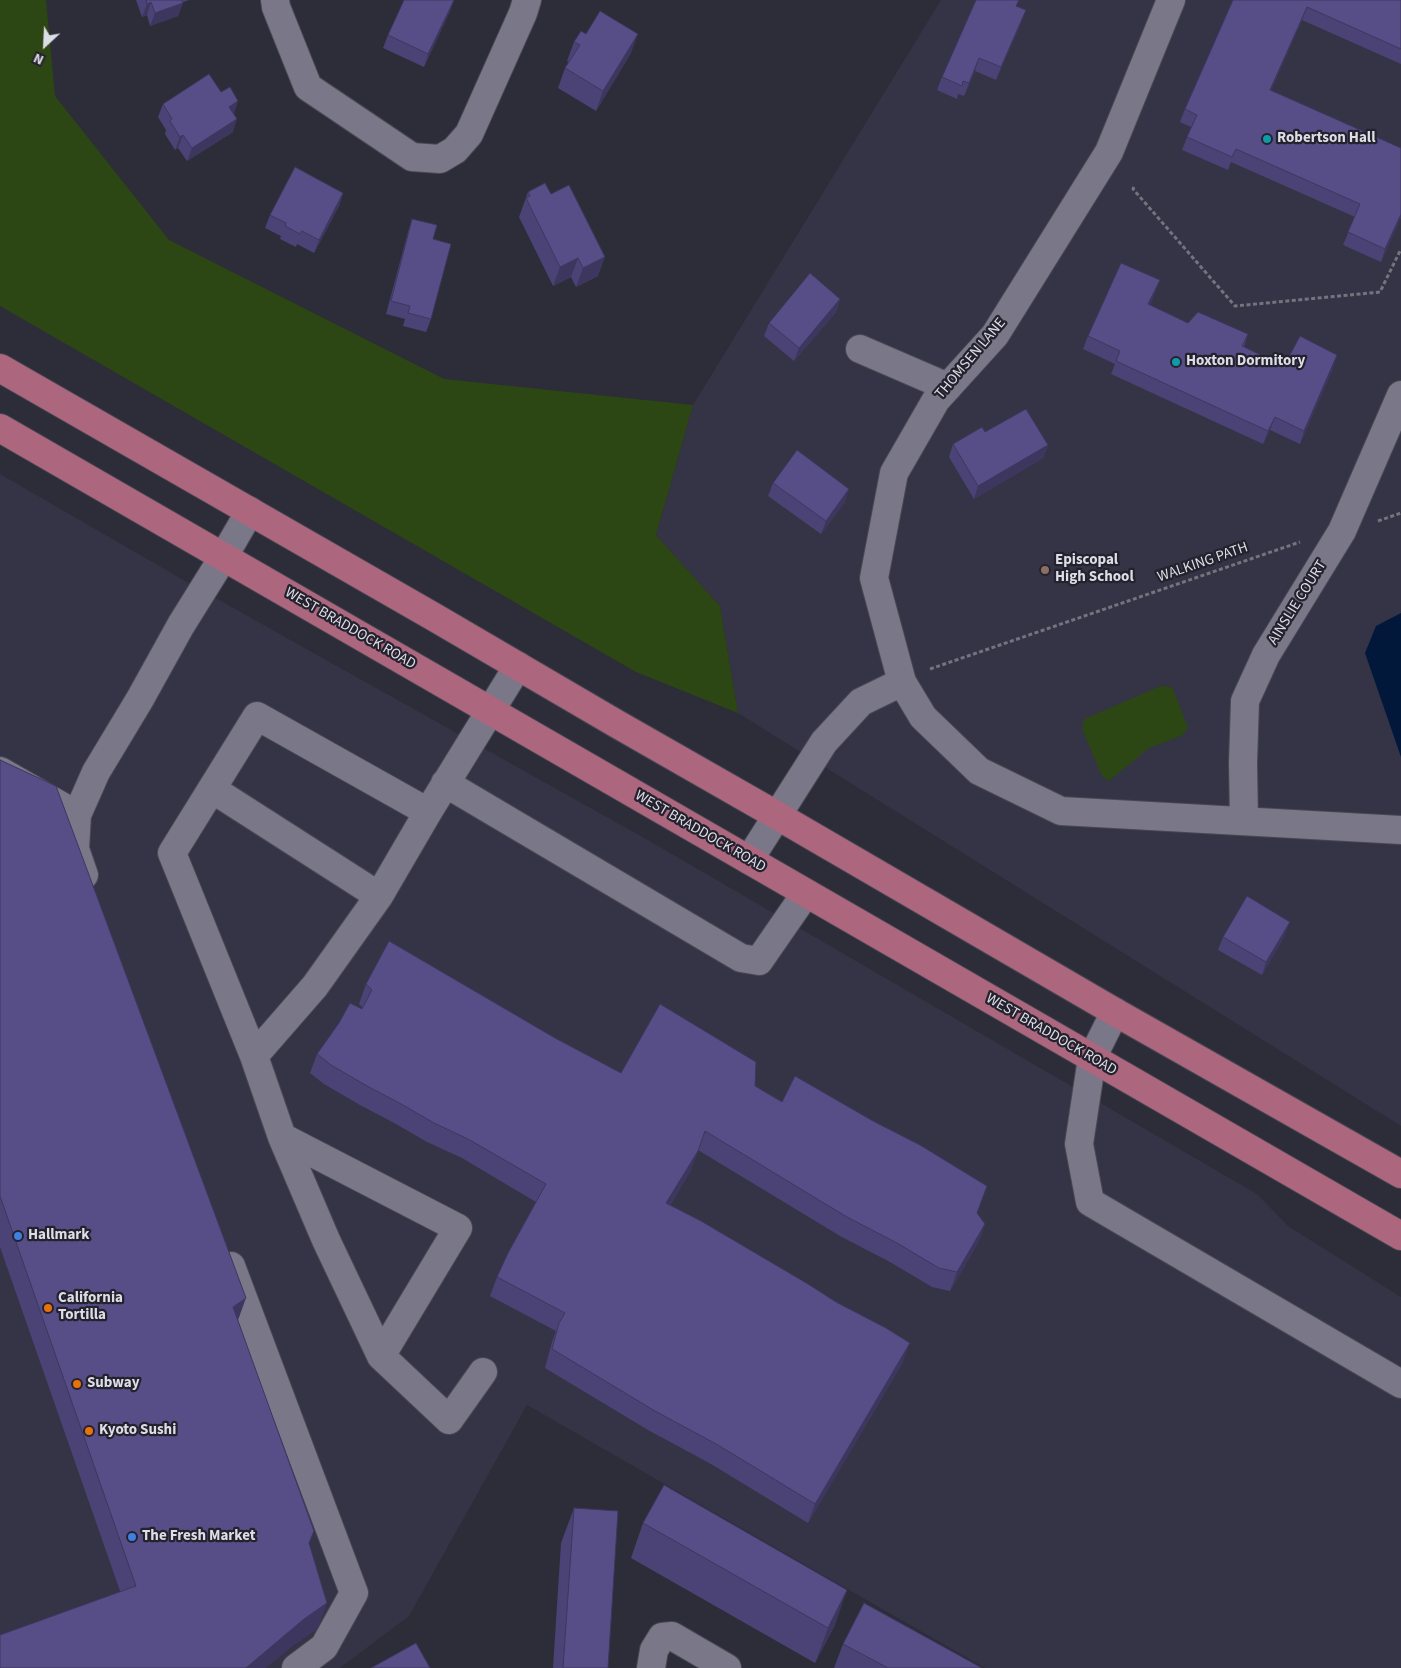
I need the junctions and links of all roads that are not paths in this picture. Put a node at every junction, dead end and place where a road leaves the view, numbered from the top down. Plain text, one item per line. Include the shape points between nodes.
1 (275, 0) edge
2 (527, 0) edge
3 (1171, 0) edge
4 (860, 349) dead end
5 (3, 375) edge
6 (948, 387) junction
7 (1401, 395) edge
8 (0, 428) edge
9 (250, 511) junction
10 (224, 556) junction
11 (518, 666) junction
12 (902, 682) junction
13 (490, 710) junction
14 (0, 771) edge
15 (445, 782) junction
16 (212, 789) junction
17 (428, 812) junction
18 (77, 815) junction
19 (778, 816) junction
20 (1244, 821) junction
21 (1401, 830) edge
22 (749, 860) junction
23 (806, 893) junction
24 (92, 896) edge
25 (378, 896) junction
26 (1116, 1012) junction
27 (254, 1056) junction
28 (1092, 1058) junction
29 (282, 1137) junction
30 (1401, 1174) edge
31 (1401, 1236) edge
32 (222, 1240) edge
33 (381, 1356) junction
34 (483, 1372) dead end
35 (1401, 1384) edge
36 (296, 1668) edge
37 (651, 1668) edge
38 (727, 1668) edge

1 - 2 street via 308,87 412,157 440,159 455,150 469,134
3 - 6 street, THOMSEN LANE via 1108,152 995,335
4 - 6 street
5 - 9 main road
6 - 12 street, THOMSEN LANE via 936,400 894,473 874,578
7 - 20 street, AINSLIE COURT via 1342,531 1266,655 1245,701
8 - 10 main road, WEST BRADDOCK ROAD
9 - 10 street
9 - 11 main road
10 - 13 main road, WEST BRADDOCK ROAD
10 - 18 street via 180,625 96,772
11 - 13 street
11 - 19 main road
12 - 19 street via 861,702 830,735
12 - 20 street, THOMSEN LANE via 923,717 979,772 1061,811
13 - 15 street
13 - 22 main road, WEST BRADDOCK ROAD
14 - 18 street
15 - 17 street
15 - 23 street via 741,958 759,961
16 - 17 street via 257,716
16 - 25 street
16 - 27 street via 172,853
17 - 25 street
18 - 24 street via 75,849
19 - 22 street
19 - 26 main road
20 - 21 street, THOMSEN LANE
22 - 23 main road, WEST BRADDOCK ROAD
23 - 28 main road, WEST BRADDOCK ROAD
25 - 27 street via 315,986
26 - 28 street
26 - 30 main road
27 - 29 street
28 - 31 main road, WEST BRADDOCK ROAD
28 - 35 street via 1079,1144 1090,1202
29 - 33 street
29 - 33 street via 458,1228
32 - 36 street via 354,1593 324,1647
33 - 34 street via 449,1420
37 - 38 street via 654,1650 662,1638 672,1636

